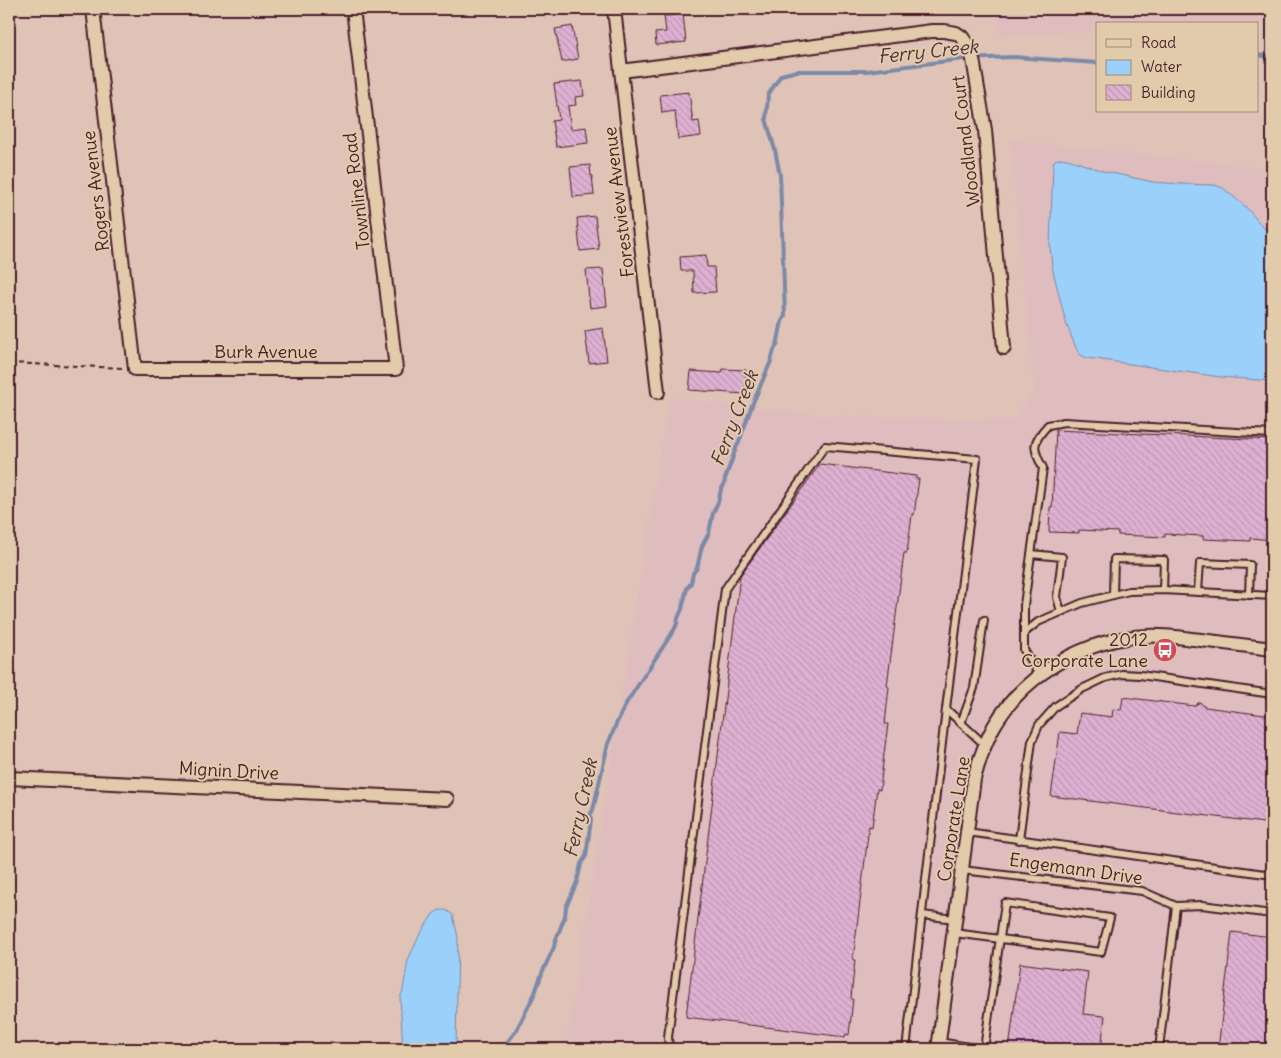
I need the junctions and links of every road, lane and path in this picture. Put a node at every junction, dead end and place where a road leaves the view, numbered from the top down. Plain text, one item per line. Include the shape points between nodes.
1 (93, 9) edge
2 (353, 9) edge
3 (614, 9) edge
4 (621, 71) junction
5 (1004, 348) dead end
6 (9, 363) edge
7 (135, 369) junction
8 (396, 369) joint
9 (658, 392) dead end
10 (1272, 434) edge
11 (1031, 554) junction
12 (1163, 590) junction
13 (1198, 592) junction
14 (1114, 595) junction
15 (1249, 595) junction
16 (1272, 596) edge
17 (1061, 612) junction
18 (984, 620) dead end
19 (1024, 633) junction
20 (1272, 649) edge
21 (1039, 676) junction
22 (1272, 694) edge
23 (946, 709) junction
24 (961, 723) junction
25 (985, 745) junction
26 (9, 778) edge
27 (447, 799) dead end
28 (967, 832) junction
29 (1019, 840) junction
30 (962, 870) junction
31 (1272, 875) edge
32 (1176, 906) junction
33 (1272, 914) edge
34 (922, 915) junction
35 (956, 920) junction
36 (954, 933) junction
37 (1000, 939) junction
38 (939, 1046) edge
39 (669, 1049) edge
40 (906, 1049) edge
41 (983, 1049) edge
42 (1159, 1049) edge

1 - 7 street, Rogers Avenue
2 - 8 street, Townline Road
3 - 4 street, Forestview Avenue
4 - 5 street, Woodland Court via 932,31 956,33 962,37 974,65 985,130
4 - 9 street, Forestview Avenue
6 - 7 path
7 - 8 street, Burk Avenue
10 - 11 lane via 1064,422 1048,425 1036,439 1034,448 1043,468
11 - 17 lane via 1062,557 1057,597
11 - 19 lane
12 - 13 lane
12 - 14 lane
12 - 14 lane via 1164,560 1114,559
13 - 15 lane
13 - 15 lane via 1200,563 1250,565
14 - 17 lane via 1082,602
15 - 16 lane
17 - 19 lane via 1038,622
18 - 24 lane via 974,688
19 - 21 lane via 1024,650
20 - 21 street, Corporate Lane via 1172,636 1133,637 1084,650
21 - 25 street, Corporate Lane via 1006,710
22 - 29 lane via 1122,674 1082,689 1056,706 1039,725 1032,741
23 - 24 lane
23 - 34 lane
23 - 39 lane via 977,459 825,446 725,589
24 - 25 lane
25 - 28 street, Corporate Lane via 974,779
26 - 27 street, Mignin Drive
28 - 29 lane
28 - 30 street, Corporate Lane
29 - 31 lane
30 - 32 lane, Engemann Drive via 1142,891
30 - 35 street, Corporate Lane
32 - 33 lane, Engemann Drive via 1202,905
32 - 42 lane
34 - 35 lane
34 - 40 lane
35 - 36 street, Corporate Lane
36 - 37 lane
36 - 38 street, Corporate Lane
37 - 37 lane via 1005,903 1110,918 1101,952
37 - 41 lane
38 - 41 lane

